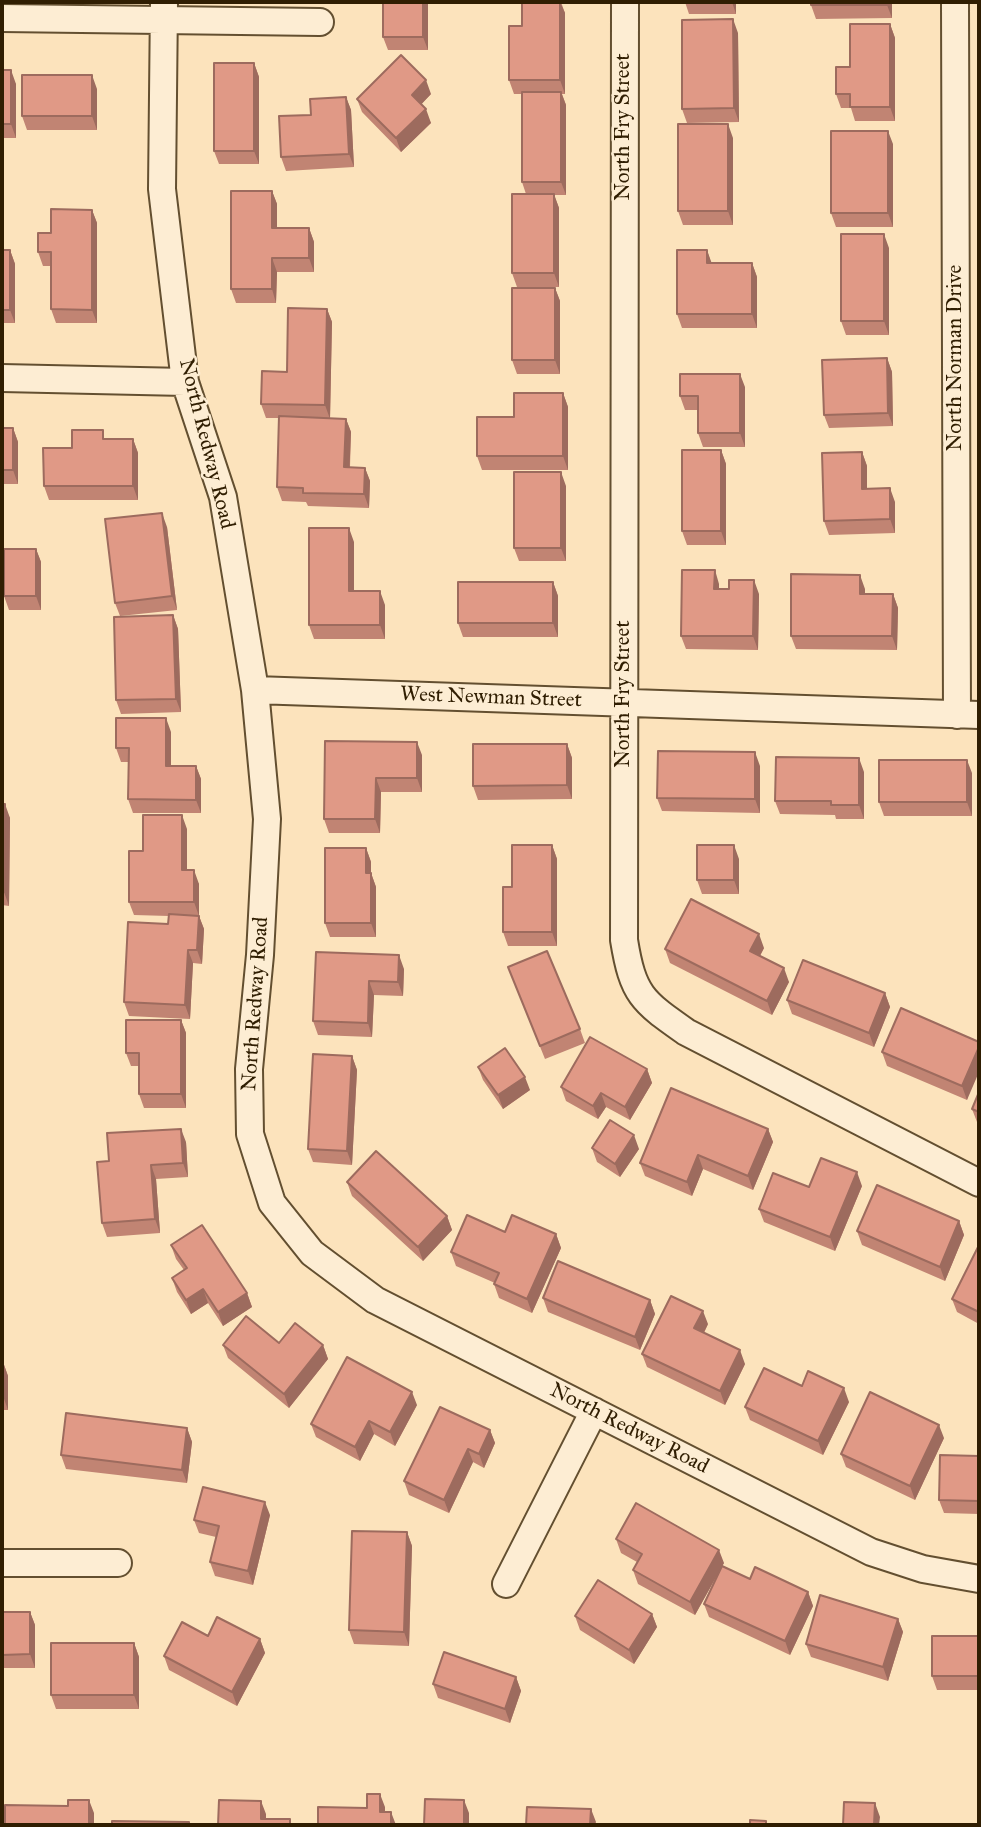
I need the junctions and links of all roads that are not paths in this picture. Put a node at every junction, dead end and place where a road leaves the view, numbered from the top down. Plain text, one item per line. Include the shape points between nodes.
1 (625, 2) edge
2 (955, 2) edge
3 (164, 12) edge
4 (2, 18) edge
5 (320, 22) dead end
6 (2, 378) edge
7 (185, 382) junction
8 (255, 690) junction
9 (624, 702) junction
10 (968, 715) edge
11 (979, 1182) edge
12 (594, 1411) junction
13 (2, 1563) edge
14 (118, 1563) dead end
15 (979, 1579) edge
16 (506, 1584) dead end

1 - 9 street, North Fry Street
2 - 10 street, North Norman Drive
3 - 4 street
3 - 5 street
3 - 7 street, North Redway Road via 162,189
6 - 7 street
7 - 8 street, North Redway Road via 223,497
8 - 9 street, West Newman Street
8 - 12 street, North Redway Road via 267,818 249,1069 250,1135 272,1203 312,1253 374,1300
9 - 10 street, West Newman Street
9 - 11 street, North Fry Street via 624,940 628,970 638,993 686,1032
12 - 15 street, North Redway Road via 871,1552 923,1569
12 - 16 street
13 - 14 street

